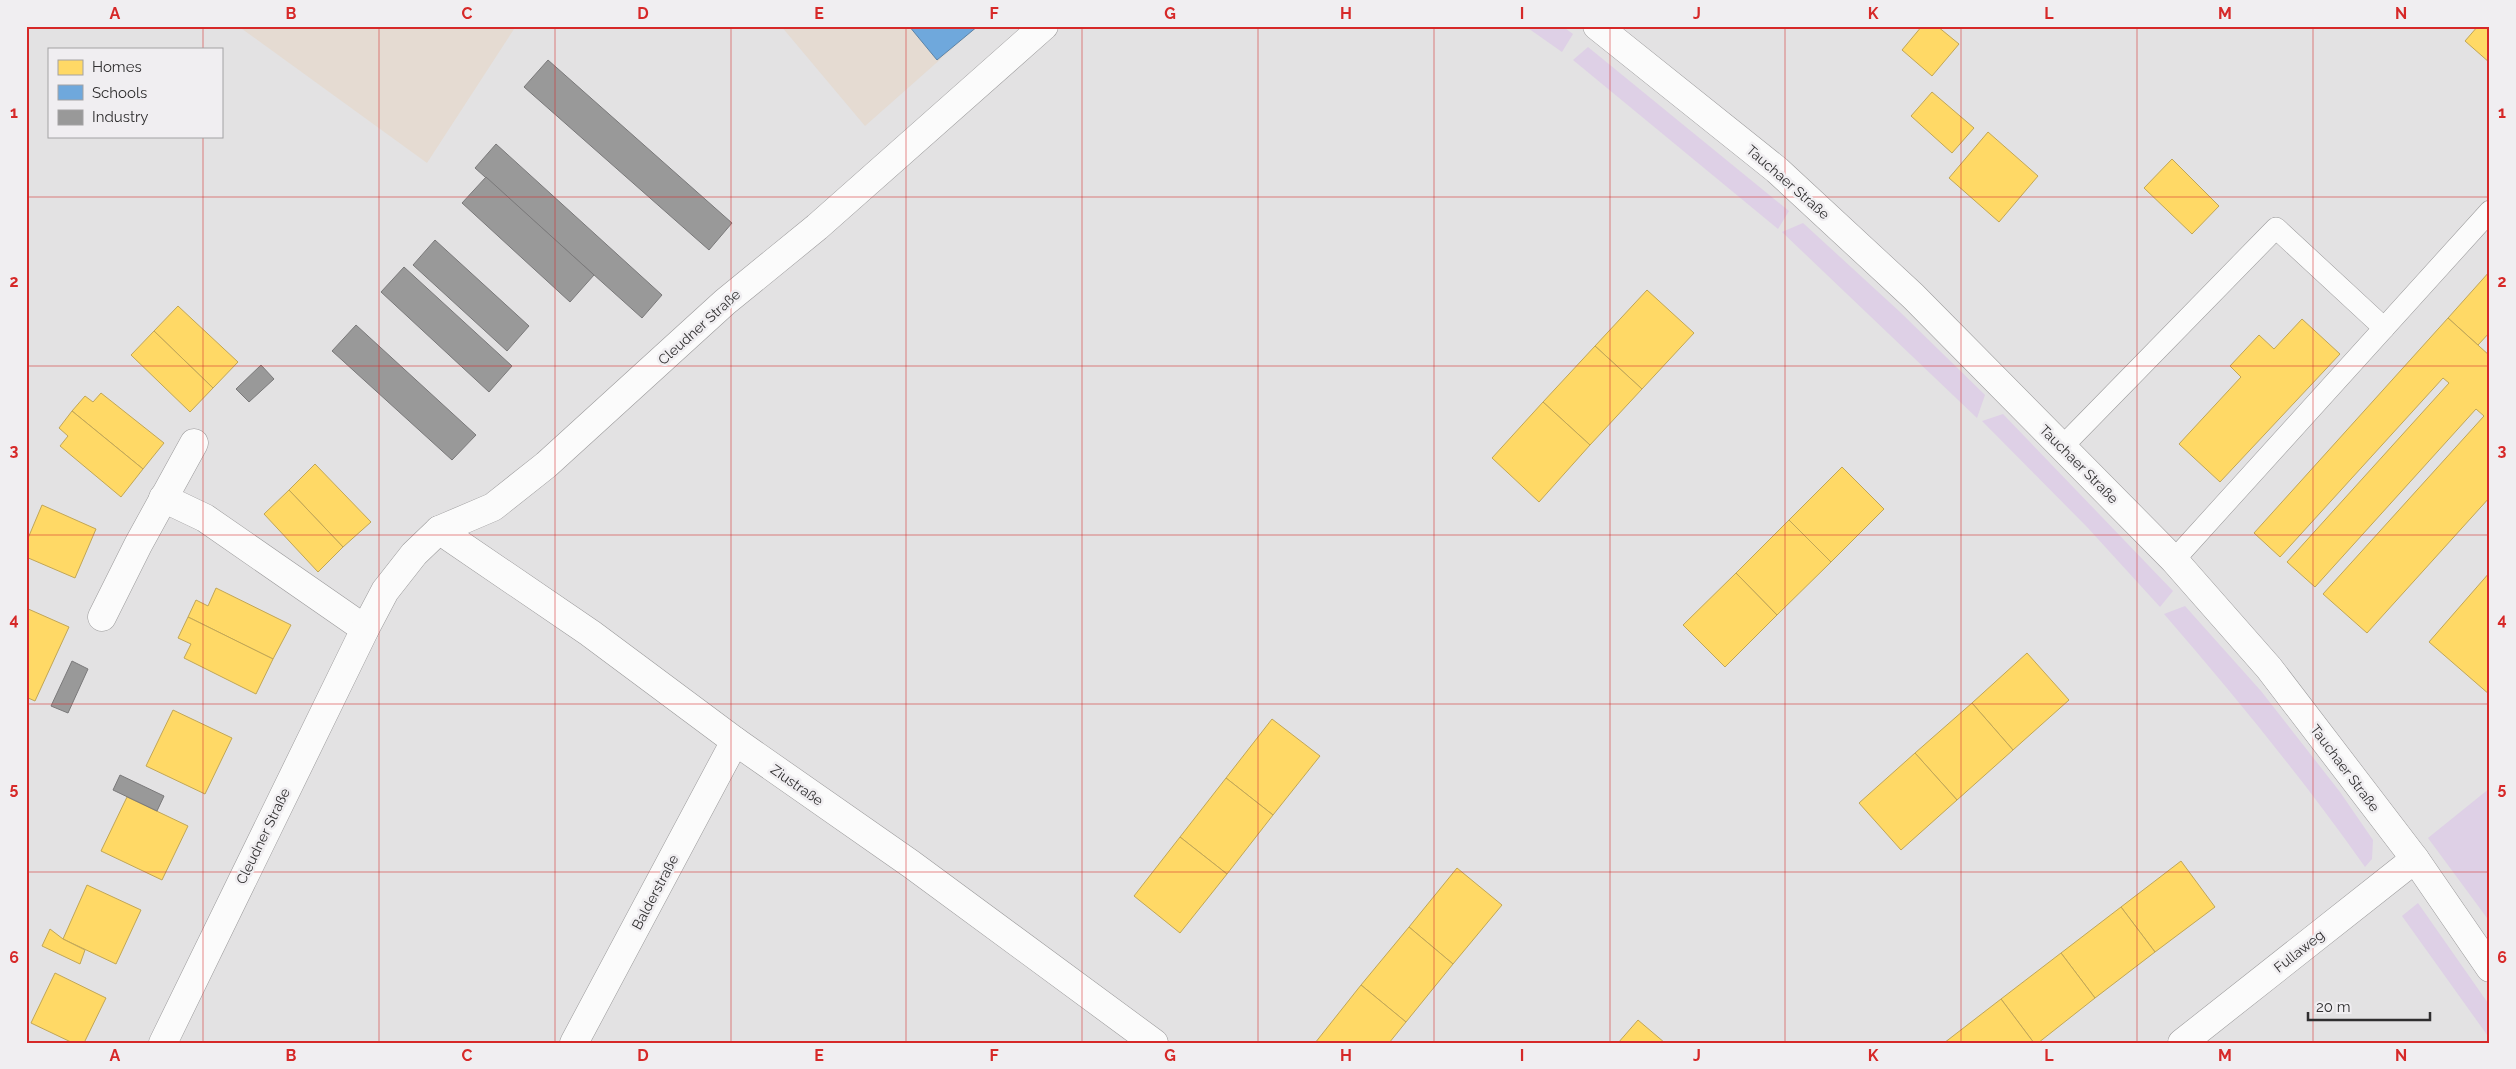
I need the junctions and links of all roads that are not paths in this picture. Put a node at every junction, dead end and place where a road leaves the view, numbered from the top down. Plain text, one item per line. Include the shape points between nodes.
1 (1044, 26) edge
2 (1597, 26) edge
3 (2490, 211) edge
4 (2384, 328) junction
5 (194, 443) dead end
6 (2062, 447) junction
7 (163, 498) junction
8 (439, 530) junction
9 (2174, 560) junction
10 (102, 617) dead end
11 (365, 629) junction
12 (735, 741) junction
13 (2415, 859) junction
14 (2490, 968) edge
15 (163, 1043) edge
16 (574, 1043) edge
17 (1154, 1043) edge
18 (2182, 1043) edge

1 - 8 street, Cleudner Straße via 817,226 725,302 546,464 493,507
2 - 6 street, Tauchaer Straße via 1777,170 1913,296
3 - 4 lane
4 - 6 lane via 2276,228
4 - 9 lane
5 - 7 street
6 - 9 street, Tauchaer Straße
7 - 10 street
7 - 11 street via 205,518
8 - 11 street, Cleudner Straße via 414,554 385,591
8 - 12 street, Ziustraße via 590,633
9 - 13 street, Tauchaer Straße via 2269,668
11 - 15 street, Cleudner Straße
12 - 16 street, Balderstraße
12 - 17 street, Ziustraße via 911,864
13 - 14 street, Tauchaer Straße
13 - 18 street, Fullaweg

